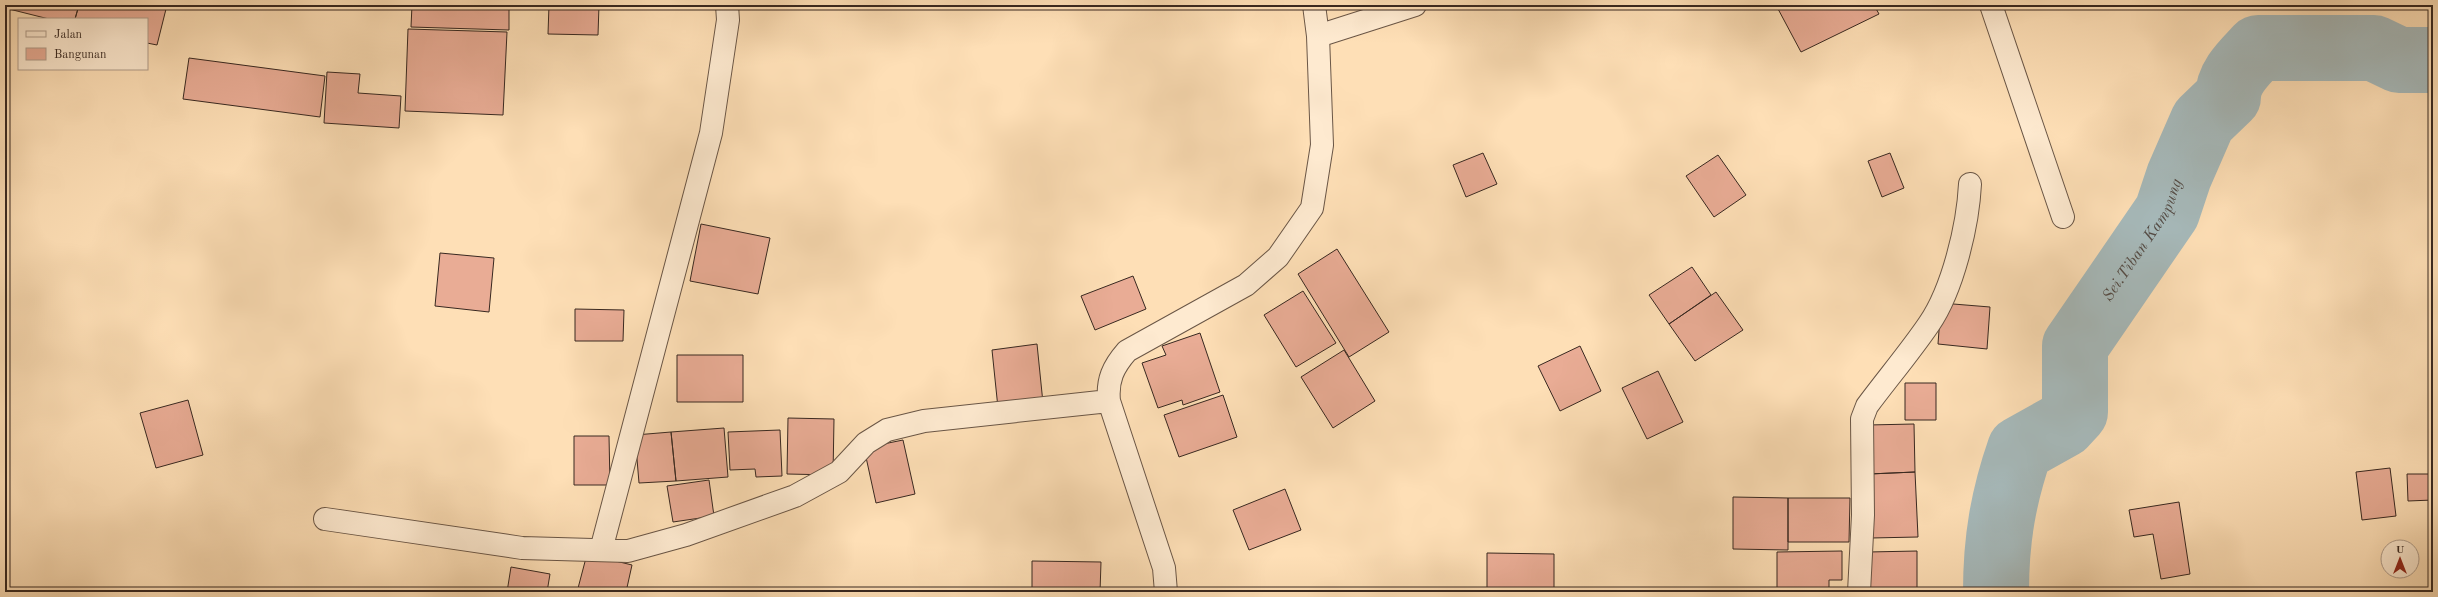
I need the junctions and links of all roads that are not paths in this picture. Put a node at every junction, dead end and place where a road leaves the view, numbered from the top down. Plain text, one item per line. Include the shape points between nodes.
1 (727, 5) edge
2 (1314, 5) edge
3 (1415, 5) edge
4 (1991, 5) edge
5 (1318, 36) junction
6 (1970, 184) dead end
7 (2063, 217) dead end
8 (1110, 402) junction
9 (325, 519) dead end
10 (601, 550) junction
11 (1166, 592) edge
12 (1859, 592) edge

1 - 10 street via 728,20 711,132
2 - 5 street
3 - 5 street
4 - 7 street
5 - 8 street via 1322,145 1312,208 1278,257 1246,285 1127,351 1111,375 1108,389
6 - 12 street via 1967,218 1944,292 1930,322 1867,406 1862,419 1863,515
8 - 10 street via 924,421 887,430 866,443 839,472 795,496 686,535 628,551
8 - 11 street via 1164,568
9 - 10 street via 522,548

